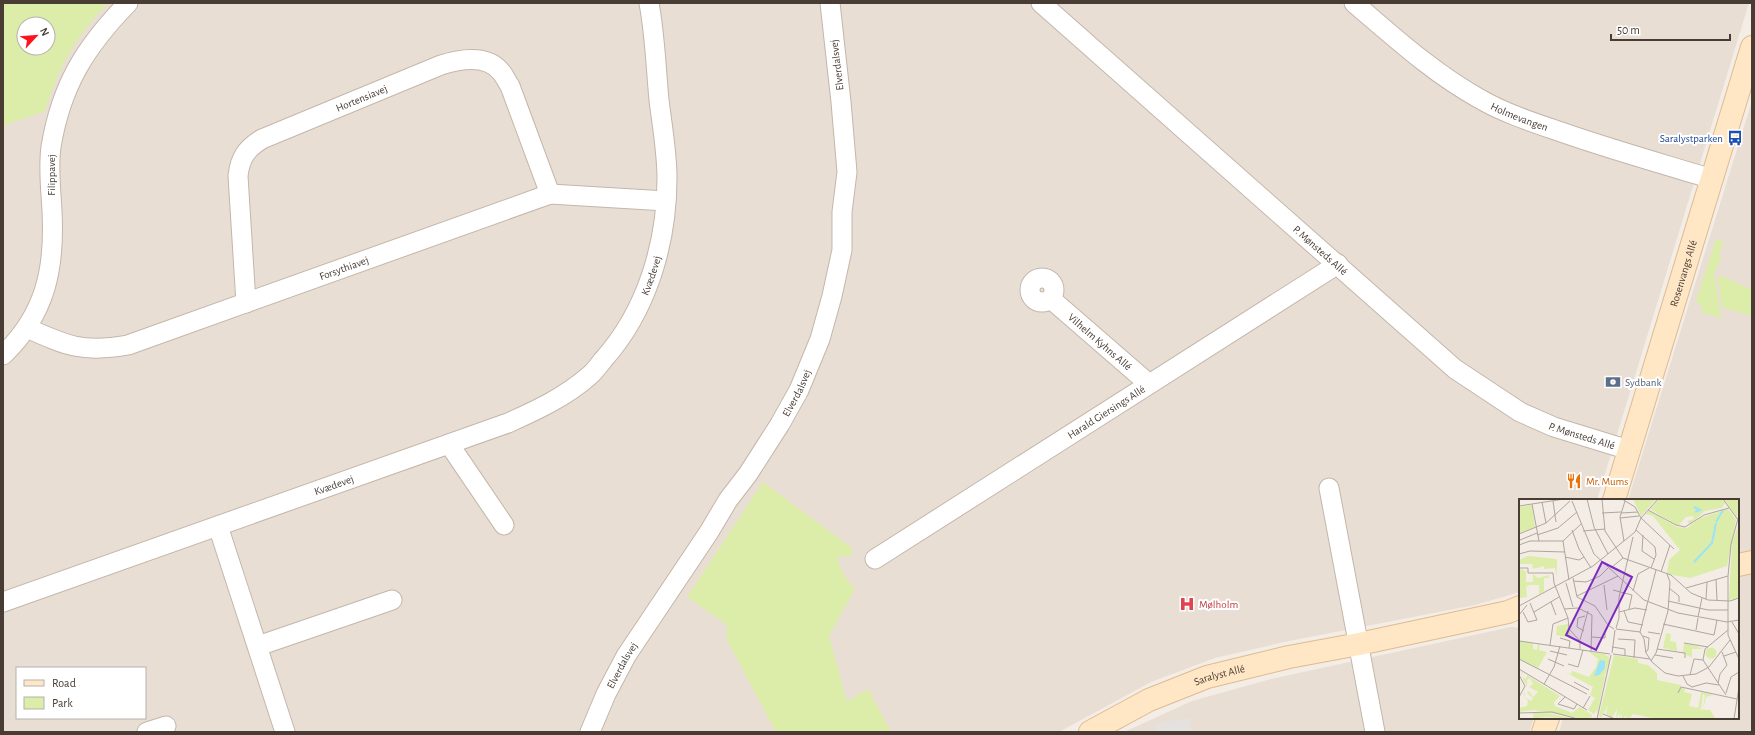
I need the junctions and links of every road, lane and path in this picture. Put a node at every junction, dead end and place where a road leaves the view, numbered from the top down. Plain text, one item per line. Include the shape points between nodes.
1 (128, 3) edge
2 (649, 3) edge
3 (830, 3) edge
4 (1041, 3) edge
5 (1354, 3) edge
6 (1752, 47) edge
7 (1712, 179) junction
8 (550, 194) junction
9 (666, 201) junction
10 (1338, 264) junction
11 (1051, 299) dead end
12 (246, 303) junction
13 (27, 328) junction
14 (3, 355) edge
15 (1149, 384) junction
16 (449, 444) junction
17 (1629, 450) junction
18 (1329, 488) dead end
19 (1614, 499) edge
20 (504, 525) dead end
21 (218, 526) junction
22 (875, 559) dead end
23 (1752, 562) edge
24 (1739, 565) edge
25 (392, 600) dead end
26 (3, 602) edge
27 (1516, 611) edge
28 (1359, 644) junction
29 (258, 646) junction
30 (1548, 719) edge
31 (166, 726) dead end
32 (147, 732) edge
33 (285, 732) edge
34 (590, 732) edge
35 (1090, 732) edge
36 (1375, 732) edge
37 (1543, 732) edge

1 - 13 street, Filippavej via 105,27 87,52 72,76 60,108 51,149 53,244 49,274 45,291
2 - 9 street, Kvædevej via 667,177
3 - 34 street, Elverdalsvej via 847,172 842,212 842,250 820,339 799,390 780,424 626,656
4 - 10 street, P. Mønsteds Allé
5 - 7 street, Holmevangen via 1423,62 1450,82 1486,102 1517,117 1590,142
6 - 7 street, Rosenvangs Allé
7 - 17 street, Rosenvangs Allé
8 - 9 street, Forsythiavej
8 - 12 street, Forsythiavej
8 - 12 street, Hortensiavej via 510,86 501,72 479,60 467,59 441,65 250,146 239,165 238,176
9 - 16 street, Kvædevej via 661,240 641,301 628,327 595,369 565,394 538,410
10 - 15 street, Harald Giersings Allé
10 - 17 street, P. Mønsteds Allé via 1455,369 1514,408 1554,427
11 - 15 street, Vilhelm Kyhns Allé
12 - 13 street, Forsythiavej via 128,345 106,349 72,346
13 - 14 street, Filippavej
15 - 22 street, Harald Giersings Allé
16 - 20 street
16 - 21 street, Kvædevej
17 - 19 street, Rosenvangs Allé
18 - 28 street
21 - 26 street, Kvædevej
21 - 29 street
23 - 24 street
25 - 29 street
27 - 28 street, Saralyst Allé
28 - 35 street, Saralyst Allé via 1289,657 1207,677 1149,700
28 - 36 street
29 - 33 street
30 - 37 street
31 - 32 street

